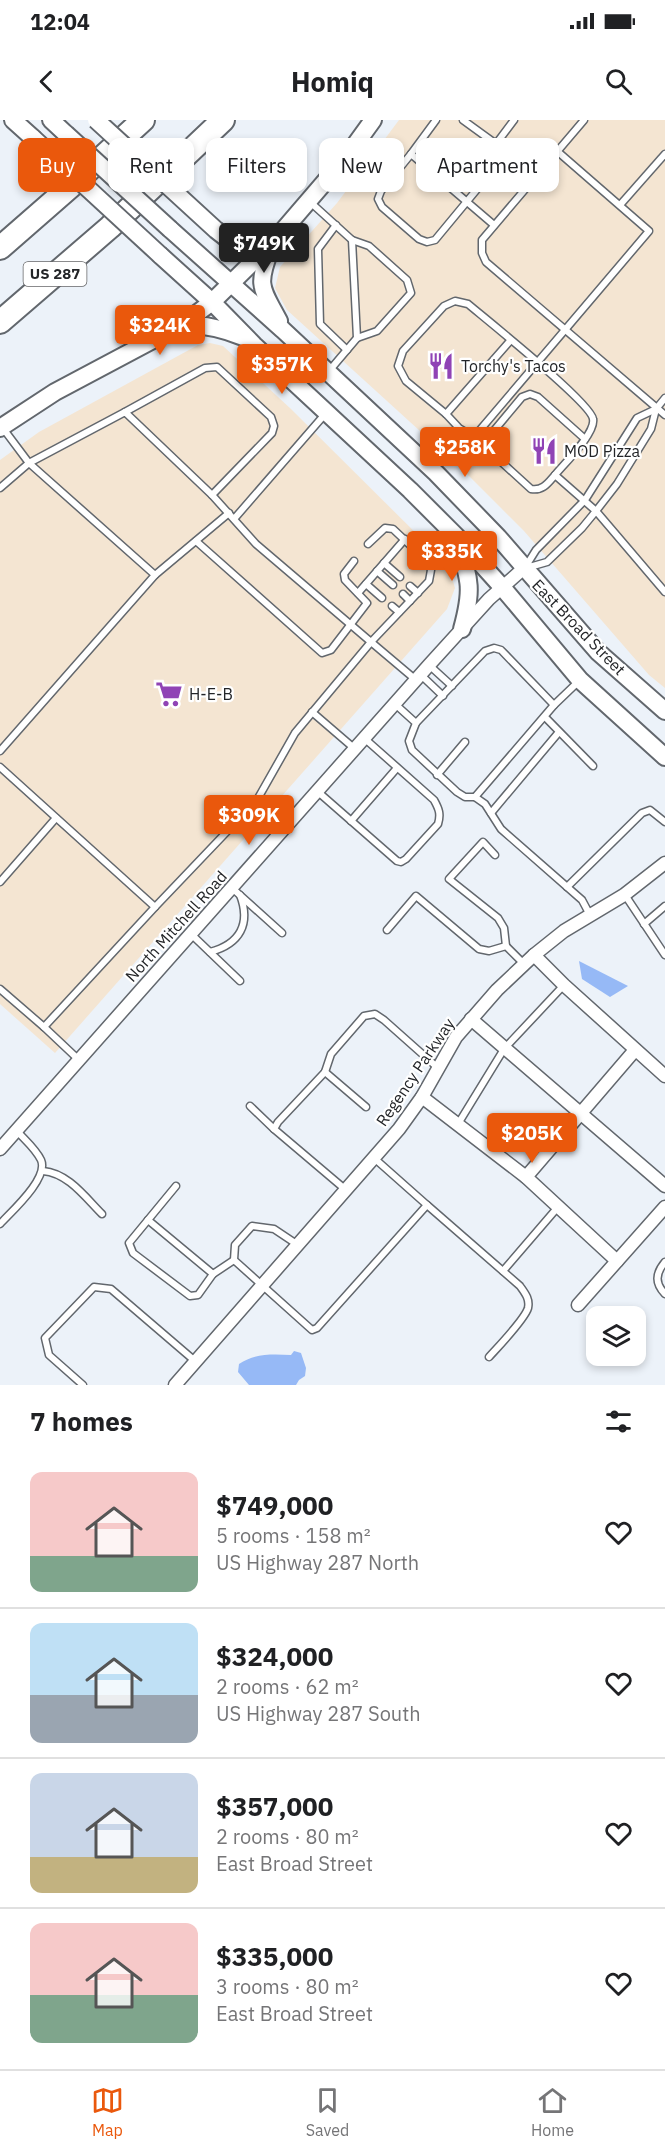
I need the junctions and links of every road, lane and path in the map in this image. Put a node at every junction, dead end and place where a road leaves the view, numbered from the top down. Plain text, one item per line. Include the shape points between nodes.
1 (13, 120) edge
2 (51, 120) edge
3 (96, 120) edge
4 (143, 120) edge
5 (223, 120) edge
6 (373, 120) edge
7 (436, 120) edge
8 (464, 120) edge
9 (514, 120) edge
10 (584, 120) edge
11 (488, 138) edge
12 (500, 138) edge
13 (559, 149) edge
14 (559, 153) edge
15 (411, 154) junction
16 (665, 154) edge
17 (475, 192) edge
18 (522, 192) edge
19 (308, 201) junction
20 (467, 202) junction
21 (620, 205) junction
22 (336, 225) junction
23 (494, 225) junction
24 (352, 240) junction
25 (274, 241) junction
26 (0, 248) edge
27 (230, 284) junction
28 (212, 302) junction
29 (0, 322) edge
30 (183, 324) junction
31 (283, 330) junction
32 (564, 331) junction
33 (357, 338) junction
34 (249, 340) junction
35 (510, 341) junction
36 (347, 350) junction
37 (537, 362) junction
38 (328, 373) junction
39 (665, 398) edge
40 (656, 409) junction
41 (125, 412) junction
42 (327, 412) junction
43 (446, 414) junction
44 (665, 416) edge
45 (1, 427) edge
46 (474, 437) junction
47 (585, 439) junction
48 (482, 445) junction
49 (29, 463) junction
50 (555, 475) junction
51 (0, 488) edge
52 (212, 495) junction
53 (585, 500) junction
54 (596, 511) junction
55 (231, 516) junction
56 (456, 536) junction
57 (405, 539) junction
58 (196, 541) junction
59 (368, 544) dead end
60 (354, 561) dead end
61 (384, 562) junction
62 (524, 568) junction
63 (377, 572) junction
64 (154, 575) junction
65 (400, 577) dead end
66 (366, 584) junction
67 (393, 585) dead end
68 (410, 586) dead end
69 (502, 588) junction
70 (665, 592) edge
71 (358, 593) junction
72 (418, 593) junction
73 (403, 594) dead end
74 (382, 598) dead end
75 (410, 601) junction
76 (367, 603) junction
77 (392, 606) dead end
78 (373, 608) dead end
79 (399, 612) junction
80 (382, 617) dead end
81 (388, 623) junction
82 (351, 624) junction
83 (462, 629) junction
84 (370, 642) junction
85 (429, 665) junction
86 (418, 677) junction
87 (580, 680) junction
88 (452, 686) junction
89 (443, 696) junction
90 (395, 704) junction
91 (554, 705) junction
92 (665, 711) edge
93 (312, 712) junction
94 (545, 717) junction
95 (416, 723) junction
96 (560, 732) junction
97 (364, 738) junction
98 (465, 742) dead end
99 (355, 748) junction
100 (0, 751) edge
101 (665, 757) edge
102 (593, 766) dead end
103 (0, 768) edge
104 (397, 768) junction
105 (437, 775) junction
106 (317, 791) junction
107 (475, 797) junction
108 (491, 813) junction
109 (56, 818) junction
110 (351, 821) junction
111 (665, 822) edge
112 (495, 855) dead end
113 (665, 863) edge
114 (0, 882) edge
115 (567, 887) junction
116 (236, 892) junction
117 (624, 895) junction
118 (665, 906) edge
119 (155, 907) junction
120 (590, 915) junction
121 (644, 924) junction
122 (387, 930) dead end
123 (191, 933) junction
124 (282, 933) dead end
125 (506, 946) junction
126 (210, 952) junction
127 (534, 955) junction
128 (665, 955) edge
129 (525, 965) junction
130 (240, 981) dead end
131 (564, 986) junction
132 (0, 989) edge
133 (471, 1019) junction
134 (44, 1027) junction
135 (504, 1049) junction
136 (635, 1050) junction
137 (79, 1060) junction
138 (439, 1068) junction
139 (325, 1072) junction
140 (665, 1076) edge
141 (422, 1096) junction
142 (250, 1106) dead end
143 (366, 1107) dead end
144 (580, 1113) junction
145 (458, 1124) junction
146 (274, 1129) junction
147 (16, 1130) junction
148 (0, 1149) edge
149 (374, 1158) junction
150 (43, 1171) junction
151 (526, 1178) junction
152 (176, 1186) dead end
153 (665, 1186) edge
154 (346, 1190) junction
155 (428, 1205) junction
156 (558, 1207) junction
157 (665, 1207) edge
158 (102, 1214) dead end
159 (148, 1220) junction
160 (0, 1224) edge
161 (298, 1245) junction
162 (234, 1260) junction
163 (617, 1261) junction
164 (665, 1262) edge
165 (503, 1271) junction
166 (213, 1274) junction
167 (263, 1286) junction
168 (665, 1294) edge
169 (578, 1305) dead end
170 (489, 1357) dead end
171 (196, 1362) junction
172 (83, 1385) edge
173 (175, 1385) edge

1 - 28 main road, East Broad Street, bridge
2 - 27 main road, East Broad Street, bridge
3 - 25 main road, bridge via 225,237 241,242
4 - 26 highway
5 - 29 highway, US 287
6 - 19 main road
7 - 15 lane
8 - 11 lane
9 - 12 lane
10 - 13 lane
14 - 21 lane
15 - 20 lane
15 - 20 lane via 381,191 381,207 427,242 435,240
16 - 21 lane
17 - 20 lane
18 - 23 lane
19 - 22 lane
19 - 25 main road
20 - 23 lane
21 - 32 lane via 649,231
22 - 24 lane
22 - 36 lane via 318,249 320,324
23 - 32 lane via 482,240 486,262
24 - 33 lane
24 - 33 lane via 369,246 407,280 411,293 377,331
25 - 27 main road
25 - 31 main road via 262,270 262,282
27 - 28 main road
27 - 31 main road, East Broad Street
28 - 30 main road
28 - 34 main road, East Broad Street
30 - 34 main road via 226,329
30 - 45 main road
31 - 38 main road, East Broad Street
32 - 37 lane
32 - 40 lane
33 - 36 lane
34 - 42 main road, East Broad Street
35 - 37 lane
35 - 43 lane
35 - 43 lane via 468,304 456,301 444,306 404,351 398,366 406,381
36 - 38 lane
37 - 46 lane
37 - 47 lane via 588,409 594,420
38 - 62 main road, East Broad Street via 436,473
39 - 40 lane
40 - 44 lane
40 - 53 lane via 637,418
40 - 54 lane via 651,429
41 - 49 lane
41 - 52 lane
41 - 52 lane via 205,368 218,367 271,417 272,433
42 - 55 lane
42 - 56 main road, East Broad Street
43 - 46 lane
45 - 49 lane
46 - 48 lane
47 - 48 lane via 530,394 522,397
47 - 50 lane
48 - 50 lane via 531,489 546,486
49 - 51 lane
49 - 64 lane
50 - 53 lane
52 - 55 lane
53 - 54 lane
53 - 62 lane via 536,550
54 - 62 lane via 547,562
54 - 70 lane
55 - 58 lane
55 - 82 lane via 256,544
56 - 69 main road, East Broad Street
56 - 83 main road via 471,587
57 - 59 lane via 385,528
57 - 61 lane
57 - 72 lane via 431,570 429,581
58 - 64 lane
58 - 82 lane via 322,653 331,650
60 - 71 lane via 344,574
61 - 63 lane
61 - 65 lane
62 - 69 street, North Mitchell Road
62 - 92 main road, East Broad Street via 598,652
63 - 66 lane
63 - 67 lane
64 - 100 lane
66 - 71 lane
66 - 74 lane
68 - 72 lane
69 - 83 street, North Mitchell Road
69 - 87 main road, East Broad Street
71 - 76 lane
72 - 75 lane
73 - 75 lane
75 - 79 lane
76 - 78 lane
76 - 82 lane
77 - 79 lane
79 - 81 lane
80 - 81 lane
81 - 84 lane
82 - 84 lane
83 - 85 street, North Mitchell Road
84 - 86 lane
84 - 93 lane
85 - 86 street, North Mitchell Road
85 - 88 lane
86 - 89 lane
86 - 90 street, North Mitchell Road
87 - 91 lane
87 - 101 main road, East Broad Street
88 - 89 lane
88 - 91 lane via 485,651 494,648 501,650
89 - 95 lane
90 - 95 lane
90 - 97 street, North Mitchell Road
91 - 94 lane
93 - 99 lane
93 - 119 lane via 295,732 257,800
94 - 96 lane
94 - 107 lane
95 - 105 lane via 410,741 412,750
96 - 102 lane
96 - 108 lane
97 - 99 street, North Mitchell Road
97 - 104 lane
98 - 105 lane
99 - 106 street, North Mitchell Road
103 - 109 lane
104 - 110 lane
104 - 110 lane via 434,800 440,810 438,824 401,862
105 - 107 lane via 465,797
106 - 110 lane
106 - 116 street, North Mitchell Road
107 - 108 lane
108 - 115 lane via 501,830
109 - 114 lane
109 - 119 lane
111 - 115 lane via 650,810 642,813
112 - 125 lane via 483,842 449,879 498,918 504,928
113 - 117 street, Regency Parkway
115 - 120 lane via 582,900
116 - 123 street, North Mitchell Road
116 - 124 lane
116 - 126 lane via 244,913 239,935 234,942
117 - 120 street, Regency Parkway
117 - 121 lane
118 - 121 lane
119 - 134 lane
120 - 127 street, Regency Parkway
121 - 128 lane
122 - 125 lane via 416,896 479,949 489,951
123 - 126 lane
123 - 137 street, North Mitchell Road
125 - 129 lane
126 - 130 lane
127 - 129 street, Regency Parkway
127 - 131 street
129 - 133 street, Regency Parkway
131 - 135 lane
131 - 136 street
132 - 134 lane
133 - 135 street
133 - 138 street, Regency Parkway
134 - 137 lane
135 - 144 street
135 - 145 lane
136 - 140 street
136 - 144 street
137 - 147 street, North Mitchell Road
138 - 139 lane via 375,1014 364,1016 331,1054
138 - 141 street, Regency Parkway
139 - 143 lane
139 - 146 lane
141 - 145 street
141 - 149 street, Regency Parkway
142 - 146 lane
144 - 151 street
144 - 153 street
145 - 151 street
146 - 154 lane
147 - 148 street, North Mitchell Road
147 - 150 lane via 42,1160
149 - 154 street, Regency Parkway
149 - 155 lane
150 - 158 lane via 64,1177
150 - 160 lane
151 - 156 street
152 - 159 lane
154 - 161 street, Regency Parkway
155 - 165 lane
155 - 167 lane via 317,1328 312,1330
156 - 163 street
156 - 165 lane
157 - 163 street
159 - 166 lane
159 - 166 lane via 129,1243 133,1253 190,1296 198,1295
161 - 162 lane via 274,1229 252,1226 235,1245
161 - 167 street, Regency Parkway
162 - 166 lane
162 - 167 lane
163 - 169 street
164 - 168 lane via 658,1270 658,1287
165 - 170 lane via 528,1296 528,1308
167 - 171 street, Regency Parkway
171 - 172 lane via 111,1289 94,1287 45,1338 49,1355
171 - 173 street, Regency Parkway

